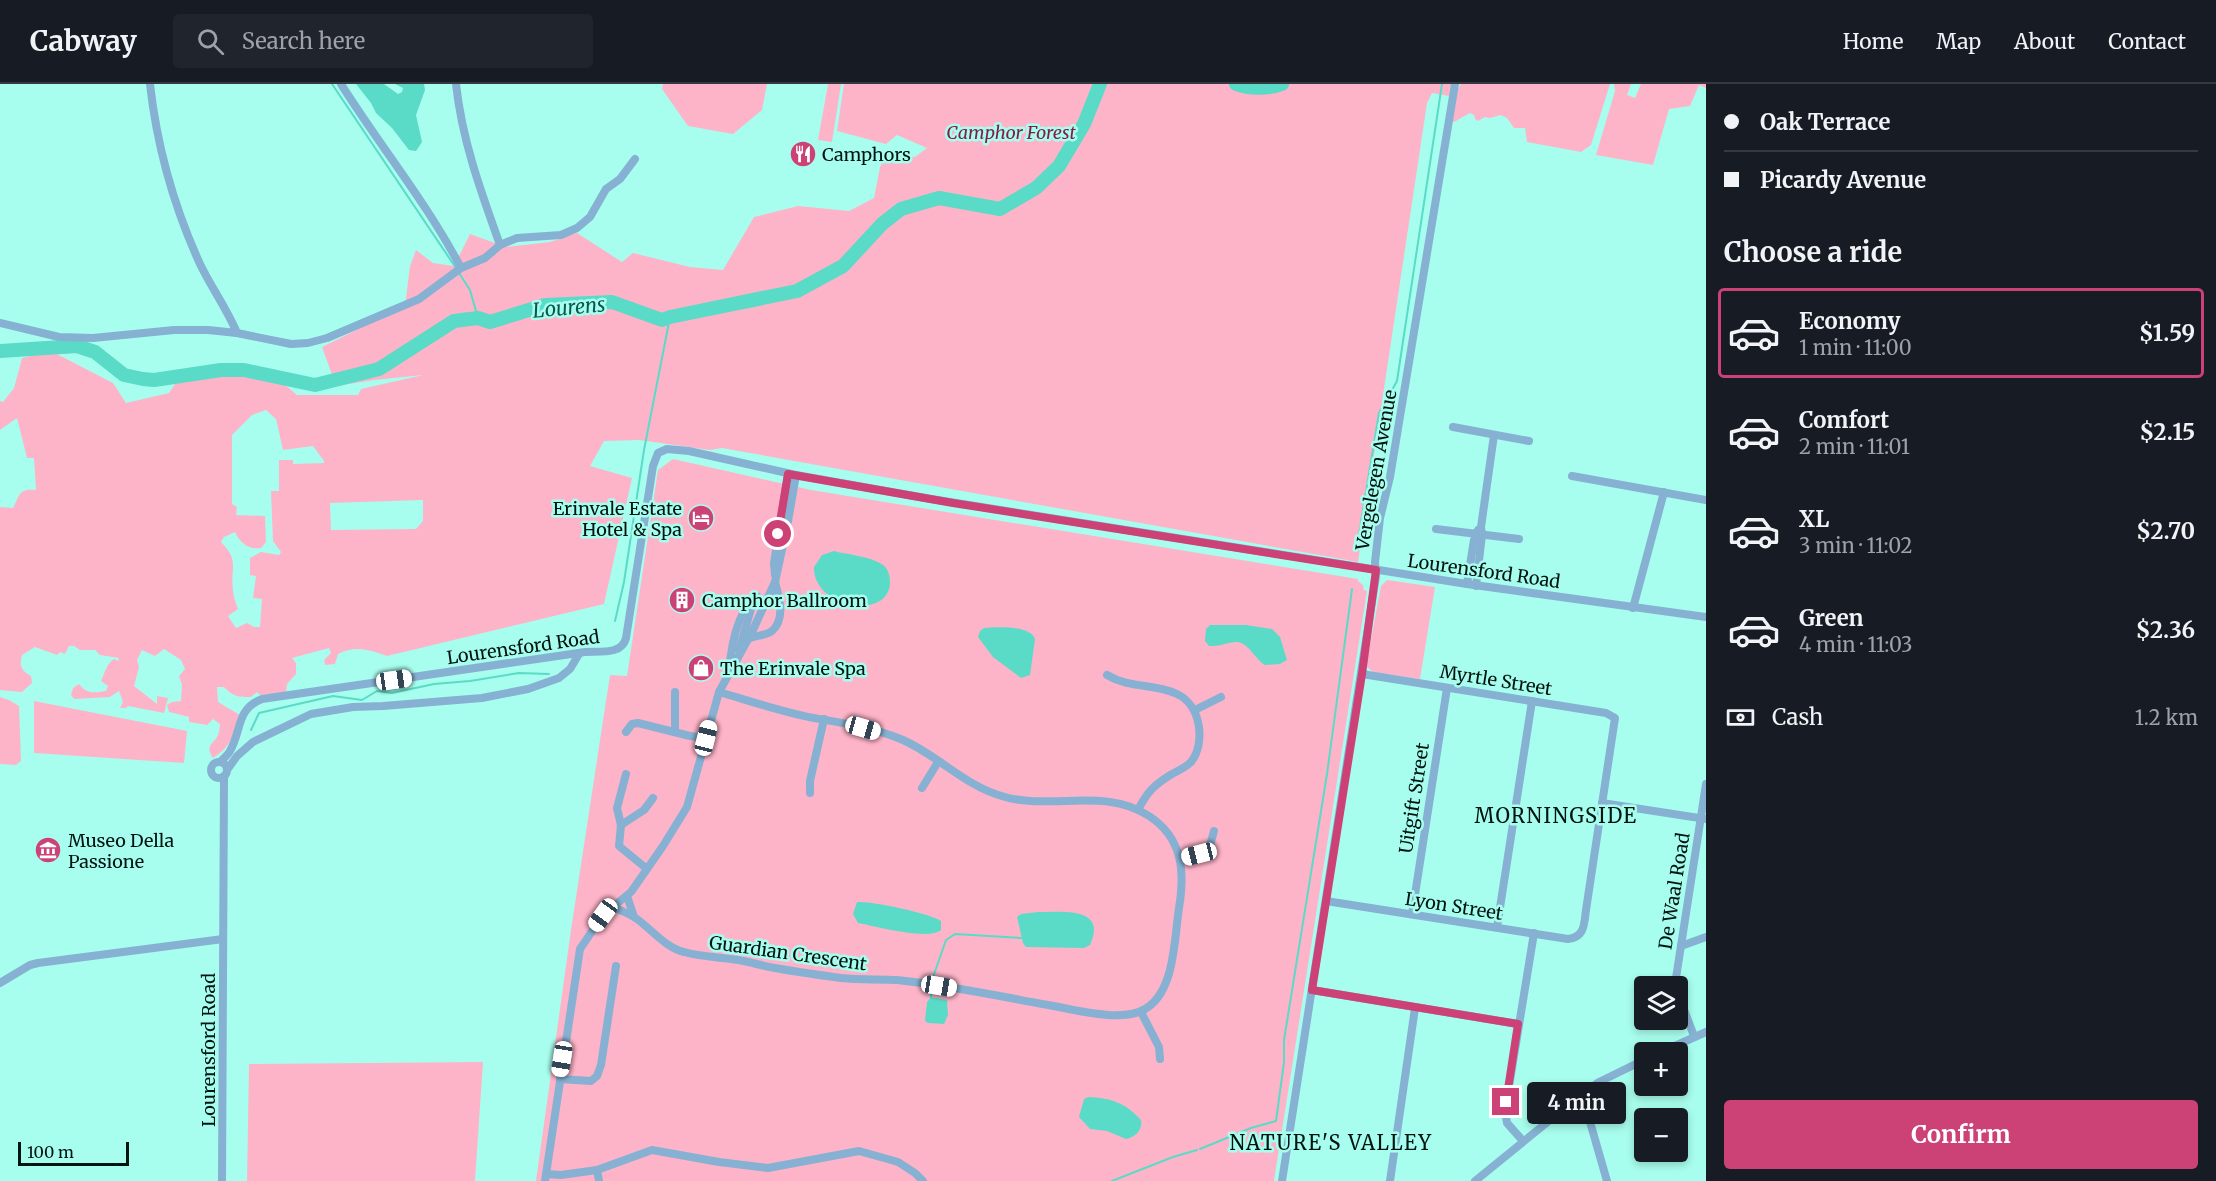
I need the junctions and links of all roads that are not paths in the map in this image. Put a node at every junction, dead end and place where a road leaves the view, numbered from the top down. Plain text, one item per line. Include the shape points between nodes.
1 (150, 84) edge
2 (341, 84) edge
3 (456, 84) edge
4 (1455, 84) edge
5 (634, 159) dead end
6 (500, 245) junction
7 (461, 268) junction
8 (0, 323) edge
9 (237, 333) junction
10 (1454, 427) dead end
11 (1494, 435) junction
12 (1529, 441) dead end
13 (792, 474) junction
14 (1572, 476) dead end
15 (1664, 492) junction
16 (1706, 500) edge
17 (1436, 529) dead end
18 (1479, 532) junction
19 (1519, 539) dead end
20 (1376, 570) junction
21 (774, 583) junction
22 (1467, 584) junction
23 (1476, 586) junction
24 (758, 597) junction
25 (1633, 608) junction
26 (1703, 618) edge
27 (748, 639) junction
28 (579, 654) junction
29 (738, 657) junction
30 (1362, 674) junction
31 (729, 675) junction
32 (1107, 675) dead end
33 (1447, 688) junction
34 (675, 692) dead end
35 (719, 692) junction
36 (1221, 697) dead end
37 (1532, 701) junction
38 (1195, 710) junction
39 (824, 719) junction
40 (626, 732) dead end
41 (675, 732) junction
42 (706, 738) junction
43 (220, 762) junction
44 (938, 762) junction
45 (226, 773) junction
46 (626, 774) dead end
47 (1706, 784) edge
48 (922, 788) dead end
49 (810, 793) dead end
50 (653, 798) dead end
51 (1602, 803) junction
52 (1138, 810) junction
53 (1703, 819) edge
54 (621, 825) junction
55 (1214, 831) dead end
56 (1180, 859) junction
57 (647, 869) junction
58 (627, 896) junction
59 (1326, 901) junction
60 (612, 906) junction
61 (1412, 914) junction
62 (634, 917) junction
63 (1497, 927) junction
64 (1534, 933) junction
65 (1706, 937) edge
66 (224, 939) junction
67 (1681, 946) junction
68 (616, 966) dead end
69 (0, 982) edge
70 (1312, 990) junction
71 (1415, 1008) junction
72 (1141, 1012) junction
73 (1518, 1024) junction
74 (1706, 1032) edge
75 (1694, 1036) junction
76 (1682, 1042) edge
77 (1160, 1059) dead end
78 (1634, 1065) edge
79 (560, 1079) junction
80 (1582, 1094) junction
81 (1523, 1141) junction
82 (597, 1170) junction
83 (546, 1177) edge
84 (222, 1181) edge
85 (599, 1181) edge
86 (923, 1181) edge
87 (1282, 1181) edge
88 (1390, 1181) edge
89 (1475, 1181) edge
90 (1607, 1181) edge

1 - 9 street via 174,198 201,266
2 - 7 street via 442,232
3 - 6 street via 466,144
4 - 20 street, Vergelegen Avenue via 1380,518
5 - 6 street via 620,179 601,195 590,217 577,228 561,235 517,238
6 - 7 street via 485,258
7 - 9 street via 418,298 327,338 291,344
8 - 9 street via 59,337 174,330
10 - 11 street
11 - 12 street
11 - 18 street
13 - 20 street, Lourensford Road
13 - 21 street via 788,527
13 - 28 street, Lourensford Road via 689,451 667,449 658,453 651,472 625,644 618,650
14 - 15 street
15 - 16 street
15 - 25 street
17 - 18 street
18 - 19 street
18 - 22 street
18 - 23 street
20 - 22 street, Lourensford Road
20 - 30 street, Vergelegen Avenue
21 - 24 street
21 - 27 street
21 - 27 street via 780,607 777,621 770,632
22 - 23 street, Lourensford Road
23 - 25 street, Lourensford Road
24 - 29 street via 747,617
24 - 31 street via 748,605 737,628
25 - 26 street, Lourensford Road
27 - 29 street
28 - 43 street, Lourensford Road via 262,699 245,712 230,752
28 - 45 street via 570,669 558,678 528,689 482,698 353,707 311,714 253,742
29 - 31 street
30 - 33 street, Myrtle Street
30 - 59 street, Vergelegen Avenue
31 - 35 street
32 - 38 street via 1120,683 1177,693
33 - 37 street, Myrtle Street
33 - 61 street, Uitgift Street
34 - 41 street
35 - 39 street
35 - 42 street
36 - 38 street
37 - 51 street, Myrtle Street via 1606,713 1615,718
37 - 63 street
38 - 52 street via 1199,726 1193,759 1151,788
39 - 44 street via 903,740
39 - 49 street
40 - 41 street via 638,723
41 - 42 street
42 - 57 street via 687,807
43 - 45 street via 224,763
43 - 45 street via 212,771 216,776
44 - 48 street
44 - 52 street via 1009,799 1085,800
45 - 66 street, Lourensford Road
46 - 54 street via 617,808
47 - 53 street, De Waal Road
50 - 54 street via 644,810
51 - 53 street
51 - 64 street, Lyon Street via 1584,927 1578,937 1568,939
52 - 56 street via 1166,831
53 - 67 street, De Waal Road
54 - 57 street via 620,849
55 - 56 street via 1209,849
56 - 72 street via 1183,884 1168,981 1156,1001
57 - 58 street
58 - 60 street
58 - 62 street
59 - 61 street, Lyon Street
59 - 70 street, Vergelegen Avenue
60 - 62 street, Guardian Crescent
60 - 79 street via 580,949
61 - 63 street, Lyon Street
62 - 72 street, Guardian Crescent via 673,948 687,953 842,978 939,986 1107,1014
63 - 64 street, Lyon Street
64 - 73 street
65 - 67 street
66 - 69 street via 38,963
66 - 84 street, Lourensford Road
67 - 75 street, De Waal Road via 1677,987
68 - 79 street via 597,1076 591,1081
70 - 71 street
70 - 87 street, Vergelegen Avenue
71 - 73 street
71 - 88 street
72 - 77 street via 1159,1047
73 - 81 street via 1504,1111 1508,1123
74 - 75 street
75 - 76 street
78 - 80 street
79 - 83 street
80 - 81 street
80 - 90 street
81 - 89 street
82 - 83 street
82 - 85 street
82 - 86 street via 652,1150 768,1168 859,1151 898,1162

